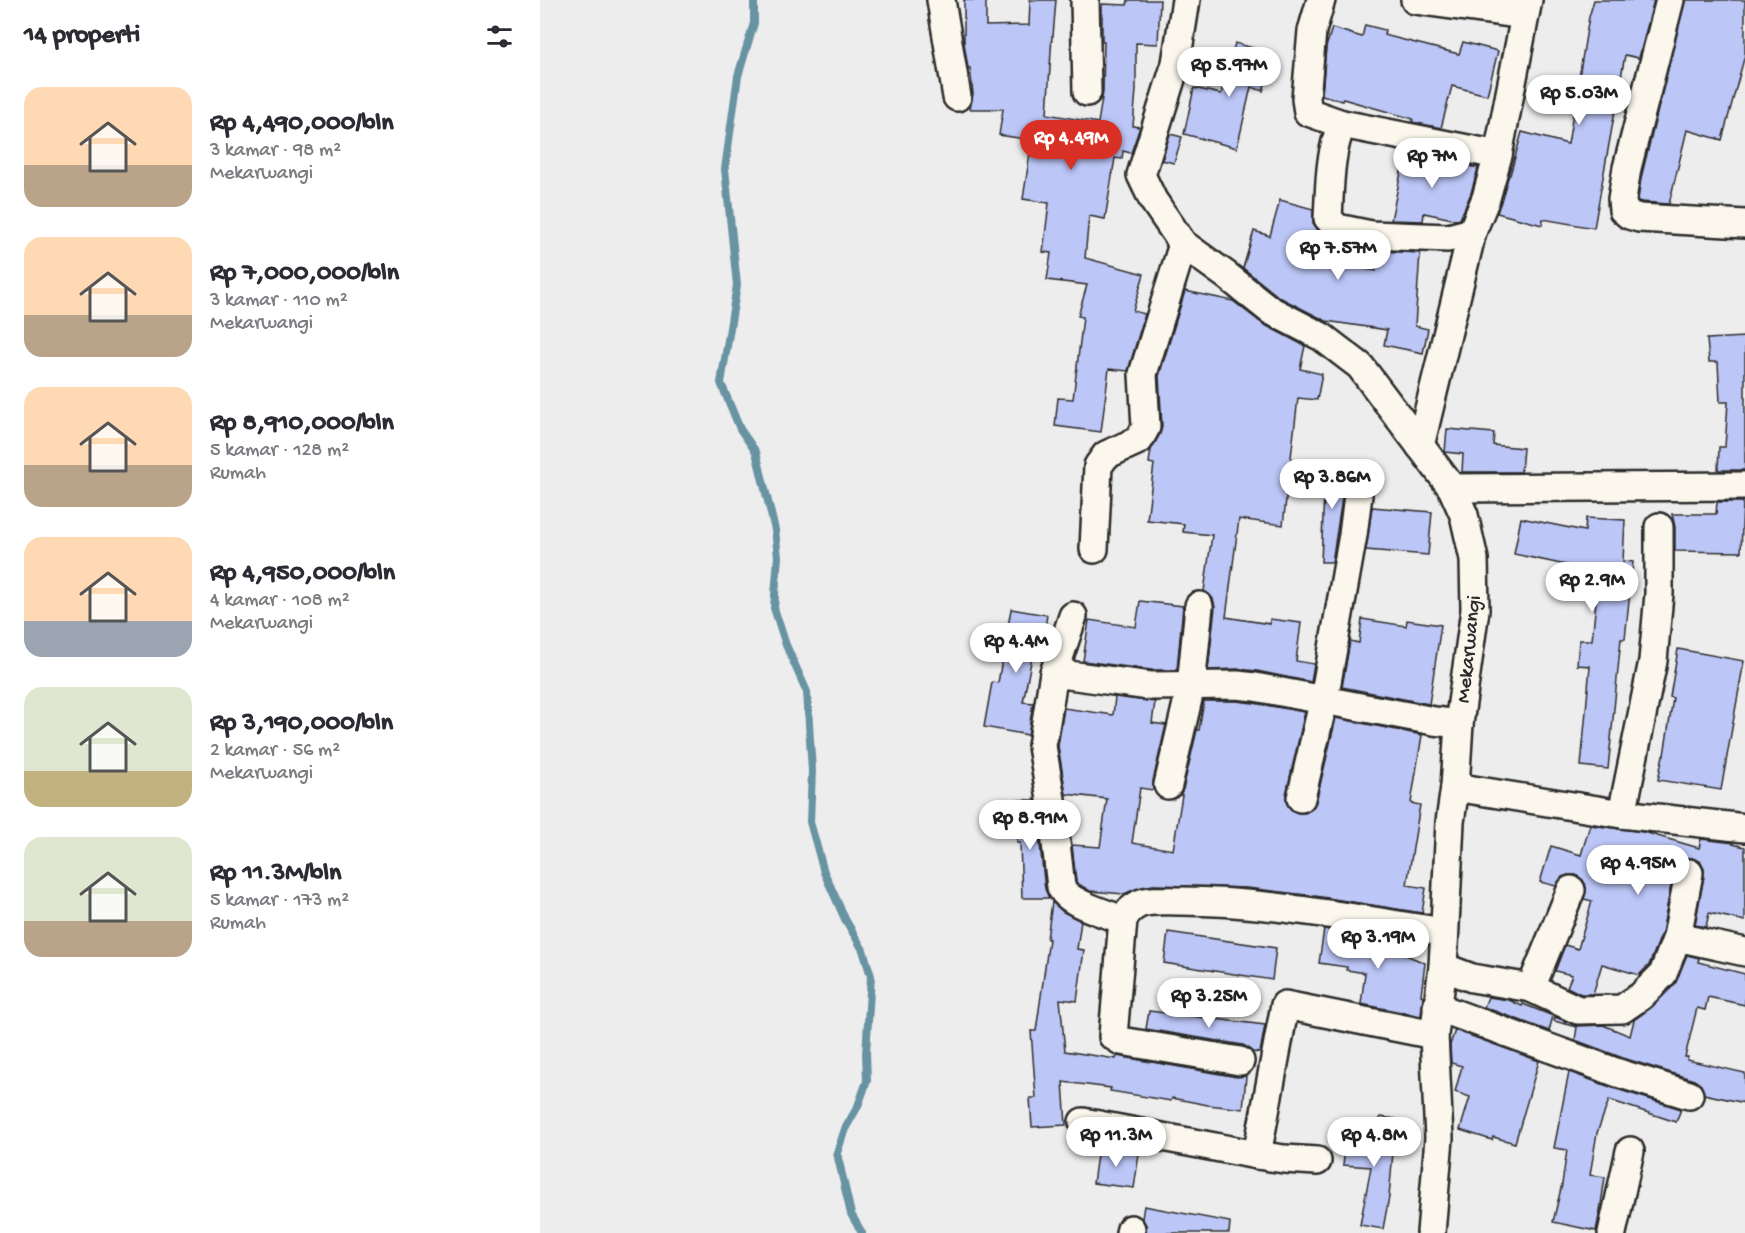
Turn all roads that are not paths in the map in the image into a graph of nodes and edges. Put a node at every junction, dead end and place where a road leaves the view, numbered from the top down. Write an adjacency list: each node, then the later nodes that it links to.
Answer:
1 (941, 0): 9 (street)
2 (1085, 0): 8 (street)
3 (1186, 0): 14 (street, Mekarwangi)
4 (1321, 0): 10 (street)
5 (1415, 0): 7 (street)
6 (1670, 0): 12 (street)
7 (1526, 8): 11 (street)
8 (1087, 92)
9 (957, 97)
10 (1342, 124): 11 (street); 13 (street)
11 (1498, 156): 13 (street)
12 (1745, 224)
13 (1472, 232): 15 (street)
14 (1183, 244): 15 (street, Mekarwangi); 20 (street)
15 (1420, 446): 17 (street, Mekarwangi)
16 (1745, 486): 17 (street)
17 (1452, 488): 26 (street, Mekarwangi)
18 (1358, 495): 25 (street)
19 (1659, 527): 30 (street)
20 (1094, 549)
21 (1199, 606): 24 (street)
22 (1072, 616): 23 (street)
23 (1054, 673): 24 (street); 34 (street)
24 (1191, 686): 25 (street); 27 (street)
25 (1324, 699): 26 (street); 29 (street)
26 (1459, 724): 28 (street, Mekarwangi)
27 (1168, 785)
28 (1455, 787): 30 (street); 35 (street, Mekarwangi)
29 (1300, 798)
30 (1622, 814): 31 (street)
31 (1744, 822)
32 (1689, 873): 36 (street)
33 (1571, 891): 39 (street)
34 (1123, 920): 35 (street); 42 (street)
35 (1444, 932): 38 (street, Mekarwangi)
36 (1677, 937): 37 (street); 39 (street)
37 (1745, 952)
38 (1443, 967): 39 (street); 40 (street, Mekarwangi)
39 (1531, 988)
40 (1437, 1007): 41 (street, Mekarwangi); 43 (street)
41 (1434, 1035): 46 (street); 48 (street, Mekarwangi)
42 (1240, 1061)
43 (1689, 1095)
44 (1083, 1122): 46 (street)
45 (1630, 1151): 49 (street)
46 (1257, 1155): 47 (street)
47 (1317, 1161)
48 (1431, 1233)
49 (1612, 1233)

